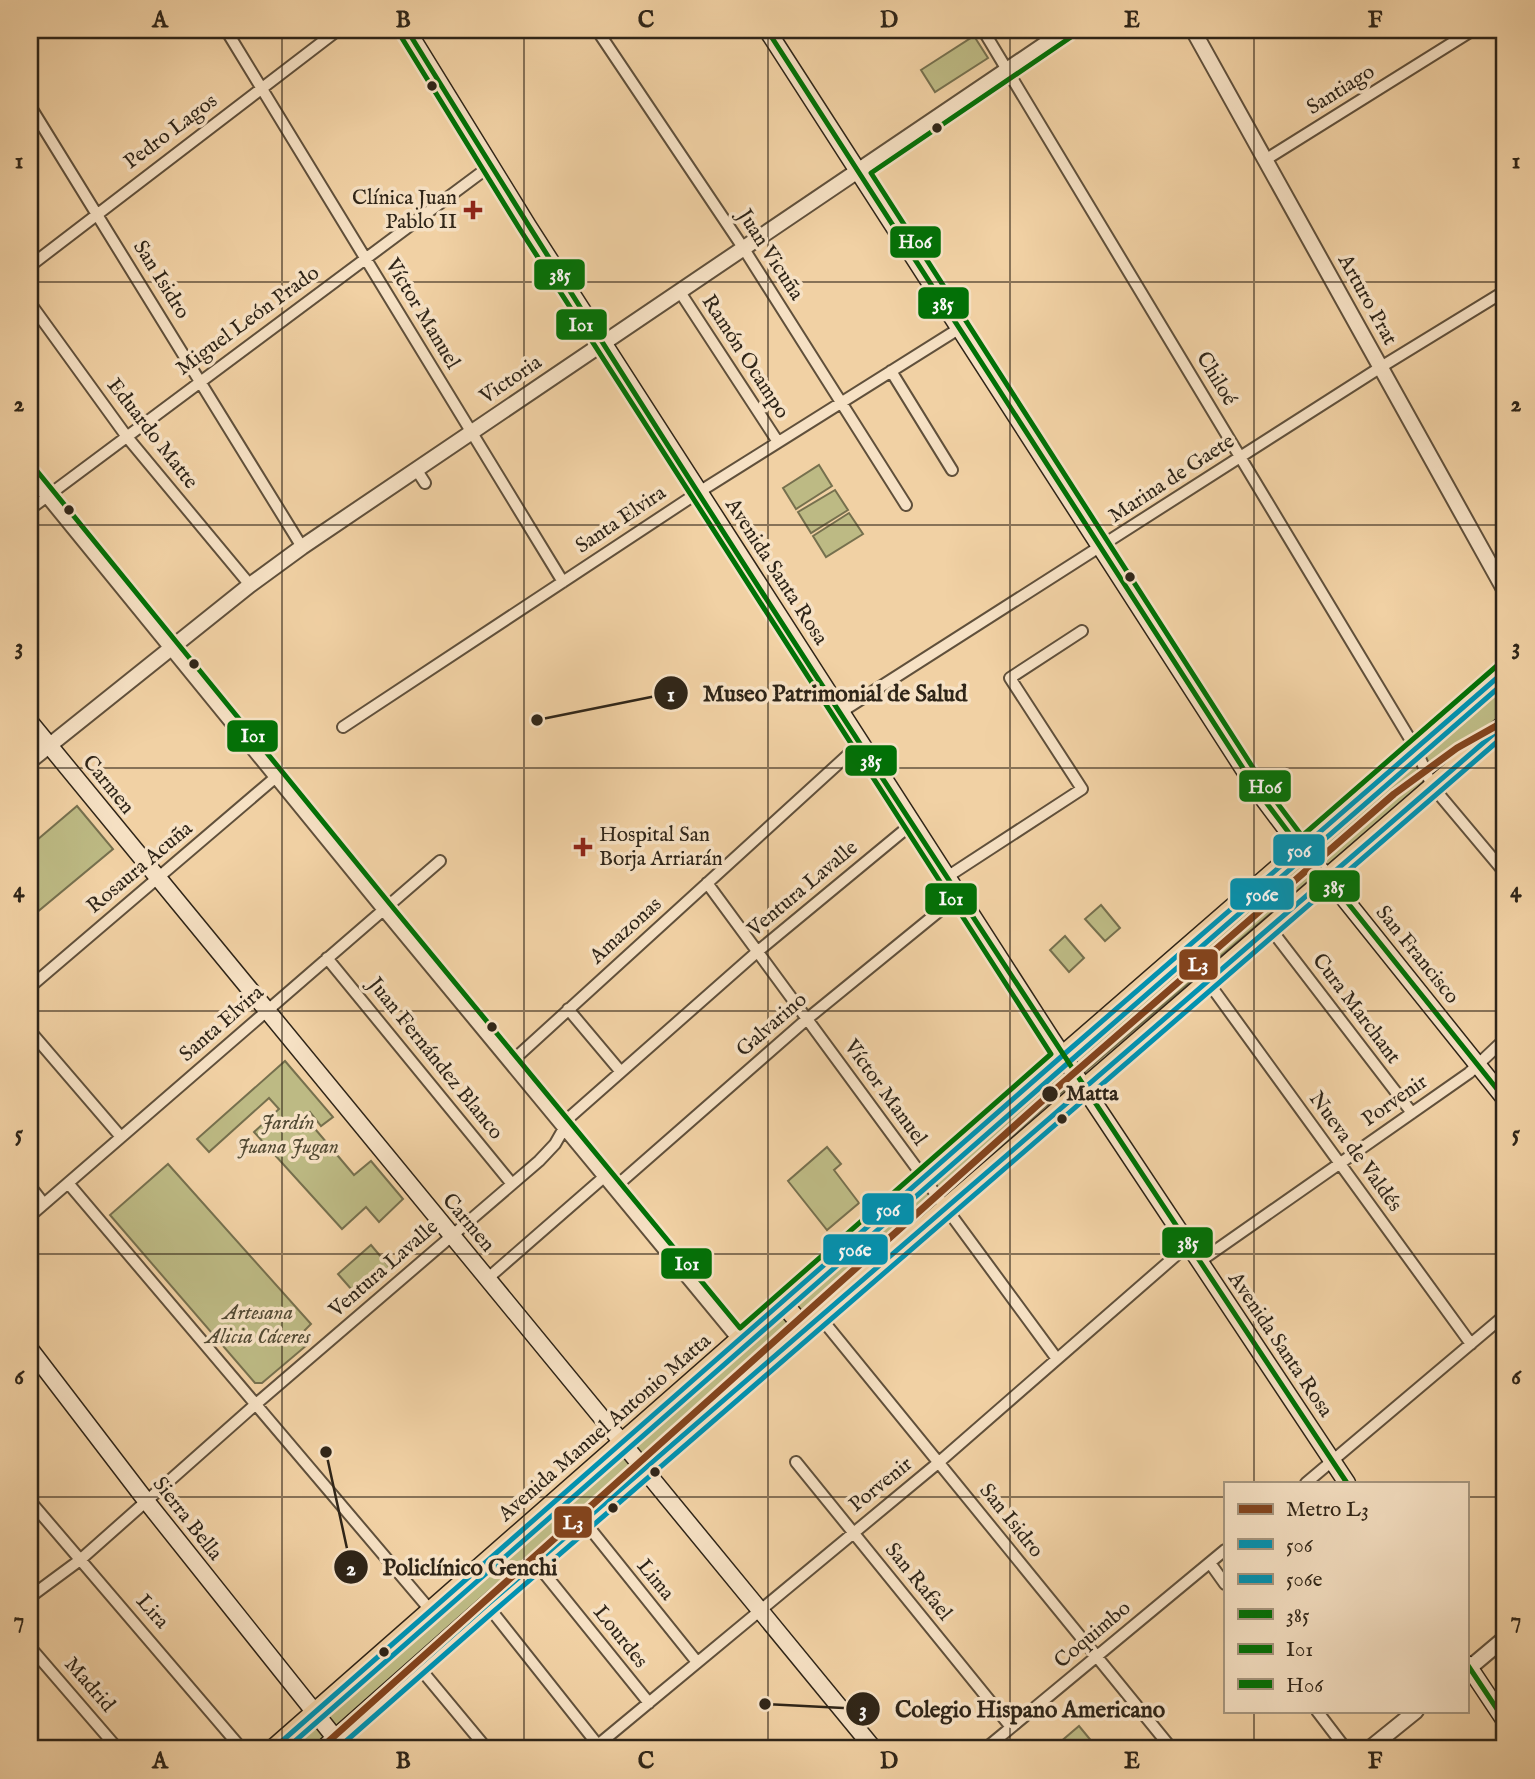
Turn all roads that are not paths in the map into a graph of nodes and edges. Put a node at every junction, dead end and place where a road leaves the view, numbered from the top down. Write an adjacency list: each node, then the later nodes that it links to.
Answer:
1 (226, 30): 11 (street, Víctor Manuel)
2 (338, 30): 11 (street, Pedro Lagos)
3 (407, 30): 14 (main road, Avenida Santa Rosa)
4 (597, 30): 17 (street, Juan Vicuña)
5 (767, 30): 15 (main road, San Francisco)
6 (983, 30): 10 (street, Chiloé)
7 (1066, 30): 10 (street, Victoria)
8 (1193, 30): 13 (street, Arturo Prat)
9 (1473, 30): 13 (street, Santiago)
10 (1007, 70): 15 (street, Victoria); 32 (street, Chiloé)
11 (261, 88): 16 (street, Pedro Lagos); 18 (street, Víctor Manuel)
12 (30, 106): 16 (street, San Isidro)
13 (1265, 160): 25 (street, Arturo Prat)
14 (490, 166): 18 (street, Miguel León Prado); 24 (main road, Avenida Santa Rosa)
15 (859, 171): 17 (street, Victoria); 23 (main road, San Francisco)
16 (97, 213): 19 (street, Pedro Lagos); 27 (street, San Isidro)
17 (744, 249): 21 (street, Victoria); 28 (street, Juan Vicuña)
18 (365, 258): 27 (street, Miguel León Prado); 29 (street, Víctor Manuel)
19 (30, 266)
20 (1505, 291): 25 (street, Marina de Gaete)
21 (680, 292): 24 (street, Victoria); 31 (street, Ramón Ocampo)
22 (30, 303): 30 (street, Eduardo Matte)
23 (960, 328): 26 (street, Santa Elvira); 42 (main road, San Francisco)
24 (604, 343): 29 (street, Victoria); 37 (main road, Avenida Santa Rosa)
25 (1381, 367): 32 (street, Marina de Gaete); 45 (street, Arturo Prat)
26 (891, 371): 28 (street, Santa Elvira); 34 (street)
27 (200, 380): 30 (street, Miguel León Prado); 41 (street, San Isidro)
28 (842, 402): 31 (street, Santa Elvira); 39 (street, Juan Vicuña)
29 (471, 432): 33 (street, Victoria); 43 (street, Víctor Manuel)
30 (127, 437): 38 (street, Miguel León Prado); 44 (street, Eduardo Matte)
31 (778, 443): 37 (street, Santa Elvira)
32 (1241, 457): 42 (street, Marina de Gaete); 55 (street, Chiloé)
33 (416, 469): 36 (street); 41 (street, Victoria)
34 (952, 470)
35 (30, 477): 38 (street)
36 (425, 483)
37 (699, 492): 43 (street, Santa Elvira); 49 (main road, Avenida Santa Rosa)
38 (46, 497): 40 (street, Miguel León Prado); 47 (street)
39 (906, 505)
40 (30, 509)
41 (303, 547): 44 (street, Victoria)
42 (1101, 547): 49 (street, Marina de Gaete); 60 (main road, San Francisco)
43 (563, 582): 52 (street, Santa Elvira)
44 (250, 585): 47 (street, Victoria)
45 (1505, 591)
46 (1082, 631): 63 (street)
47 (170, 648): 54 (street, Victoria); 57 (street)
48 (1505, 671): 55 (main road, Avenida Manuel Antonio Matta)
49 (841, 712): 53 (main road, Avenida Santa Rosa)
50 (30, 722): 54 (main road, Carmen)
51 (1505, 723): 58 (main road)
52 (343, 727)
53 (861, 743): 59 (main road, Avenida Santa Rosa); 66 (street, Amazonas)
54 (49, 746): 56 (street, Victoria); 65 (main road, Carmen)
55 (1416, 749): 58 (street, Chiloé); 60 (main road, Avenida Manuel Antonio Matta)
56 (30, 761)
57 (276, 777): 65 (street, Rosaura Acuña); 68 (street)
58 (1432, 786): 62 (street, Chiloé); 64 (main road)
59 (913, 823): 63 (main road, Avenida Santa Rosa); 70 (street, Ventura Lavalle)
60 (1301, 849): 64 (main road, San Francisco); 79 (main road, Avenida Manuel Antonio Matta)
61 (440, 861): 68 (street, Santa Elvira)
62 (1505, 873)
63 (947, 877): 67 (main road, Avenida Santa Rosa)
64 (1327, 877): 69 (main road); 81 (main road, San Francisco)
65 (158, 878): 73 (street, Rosaura Acuña); 75 (main road, Carmen)
66 (707, 883): 70 (street, Víctor Manuel); 74 (street, Amazonas)
67 (959, 895): 76 (street, Galvarino); 79 (main road, Avenida Santa Rosa)
68 (383, 910): 71 (street, Santa Elvira); 80 (street)
69 (1270, 928): 72 (main road); 85 (street, Cura Marchant)
70 (757, 952): 76 (street, Víctor Manuel); 82 (street, Ventura Lavalle)
71 (327, 958): 75 (street, Santa Elvira); 92 (street, Juan Fernández Blanco)
72 (1208, 982): 83 (main road); 88 (street, Nueva de Valdés)
73 (30, 987)
74 (568, 1009): 80 (street, Amazonas); 82 (street)
75 (266, 1011): 87 (street, Santa Elvira); 98 (main road, Carmen)
76 (807, 1019): 90 (street, Víctor Manuel); 94 (street, Galvarino)
77 (30, 1031): 87 (street)
78 (1505, 1039): 81 (street, Porvenir)
79 (1062, 1056): 83 (main road, Avenida Santa Rosa); 90 (main road, Avenida Manuel Antonio Matta)
80 (510, 1063): 86 (street)
81 (1479, 1065): 84 (main road, San Francisco); 85 (street, Porvenir)
82 (621, 1072): 86 (street, Ventura Lavalle)
83 (1083, 1088): 96 (main road); 99 (main road, Avenida Santa Rosa)
84 (1505, 1098)
85 (1412, 1113): 88 (street, Porvenir)
86 (565, 1128): 89 (street); 92 (street, Ventura Lavalle)
87 (121, 1137): 91 (street, Santa Elvira)
88 (1340, 1163): 100 (street, Porvenir); 107 (street, Nueva de Valdés)
89 (604, 1177): 94 (street); 101 (street)
90 (924, 1179): 96 (street, Víctor Manuel); 102 (main road, Avenida Manuel Antonio Matta)
91 (68, 1183): 95 (street, Santa Elvira); 110 (street)
92 (512, 1184): 98 (street, Ventura Lavalle)
93 (30, 1186): 95 (street)
94 (614, 1188): 106 (street)
95 (44, 1203): 97 (street, Santa Elvira)
96 (945, 1208): 104 (main road); 109 (street, Víctor Manuel)
97 (30, 1216)
98 (452, 1236): 101 (main road, Carmen); 110 (street, Ventura Lavalle)
99 (1188, 1245): 100 (main road, Avenida Santa Rosa); 109 (street, Porvenir)
100 (1199, 1262): 112 (main road, Avenida Santa Rosa)
101 (487, 1279): 111 (main road, Carmen)
102 (782, 1303): 105 (main road); 106 (main road, Avenida Manuel Antonio Matta)
103 (1505, 1315): 107 (street)
104 (820, 1317): 105 (main road); 114 (street, San Isidro)
105 (805, 1329): 115 (main road)
106 (739, 1341): 111 (main road, Avenida Manuel Antonio Matta)
107 (1471, 1344): 112 (street)
108 (30, 1349): 119 (main road, Sierra Bella)
109 (1057, 1359): 114 (street, Porvenir)
110 (256, 1404): 119 (street, Ventura Lavalle); 130 (street)
111 (622, 1443): 115 (main road, Carmen); 130 (main road, Avenida Manuel Antonio Matta)
112 (1332, 1461): 116 (street); 117 (main road, Avenida Santa Rosa)
113 (796, 1462): 121 (street, San Rafael)
114 (938, 1462): 121 (street, Porvenir); 133 (street, San Isidro)
115 (643, 1469): 120 (main road); 129 (main road, Carmen)
116 (1307, 1482)
117 (1346, 1482)
118 (30, 1501): 123 (street, Lira)
119 (147, 1502): 123 (street, Ventura Lavalle); 140 (main road, Sierra Bella)
120 (584, 1521): 124 (main road); 134 (street, Lima)
121 (853, 1533): 129 (street, Porvenir); 142 (street, San Rafael)
122 (1224, 1551): 125 (street, Coquimbo)
123 (80, 1560): 127 (street, Ventura Lavalle); 146 (street, Lira)
124 (536, 1563): 128 (main road); 137 (street, Lourdes)
125 (1210, 1563): 126 (street); 133 (street, Coquimbo)
126 (1224, 1583)
127 (30, 1597)
128 (487, 1605): 135 (main road); 144 (street)
129 (759, 1610): 134 (street, Porvenir); 149 (main road, Carmen)
130 (431, 1611): 140 (main road, Avenida Manuel Antonio Matta)
131 (1505, 1639): 136 (street)
132 (30, 1647): 145 (street, Madrid)
133 (1096, 1656): 142 (street, Coquimbo); 151 (street, San Isidro)
134 (697, 1662): 137 (street, Porvenir)
135 (418, 1666): 143 (main road); 148 (street)
136 (1468, 1667): 141 (main road)
137 (649, 1703): 144 (street, Porvenir)
138 (1319, 1712): 152 (street)
139 (1415, 1712): 153 (street)
140 (314, 1713): 143 (main road); 147 (main road, Avenida Manuel Antonio Matta)
141 (1505, 1721)
142 (1012, 1727): 150 (street, Coquimbo)
143 (335, 1746)
144 (596, 1747)
145 (118, 1749)
146 (243, 1749)
147 (273, 1749)
148 (487, 1749)
149 (874, 1749)
150 (985, 1749)
151 (1172, 1749)
152 (1346, 1749)
153 (1369, 1749)

